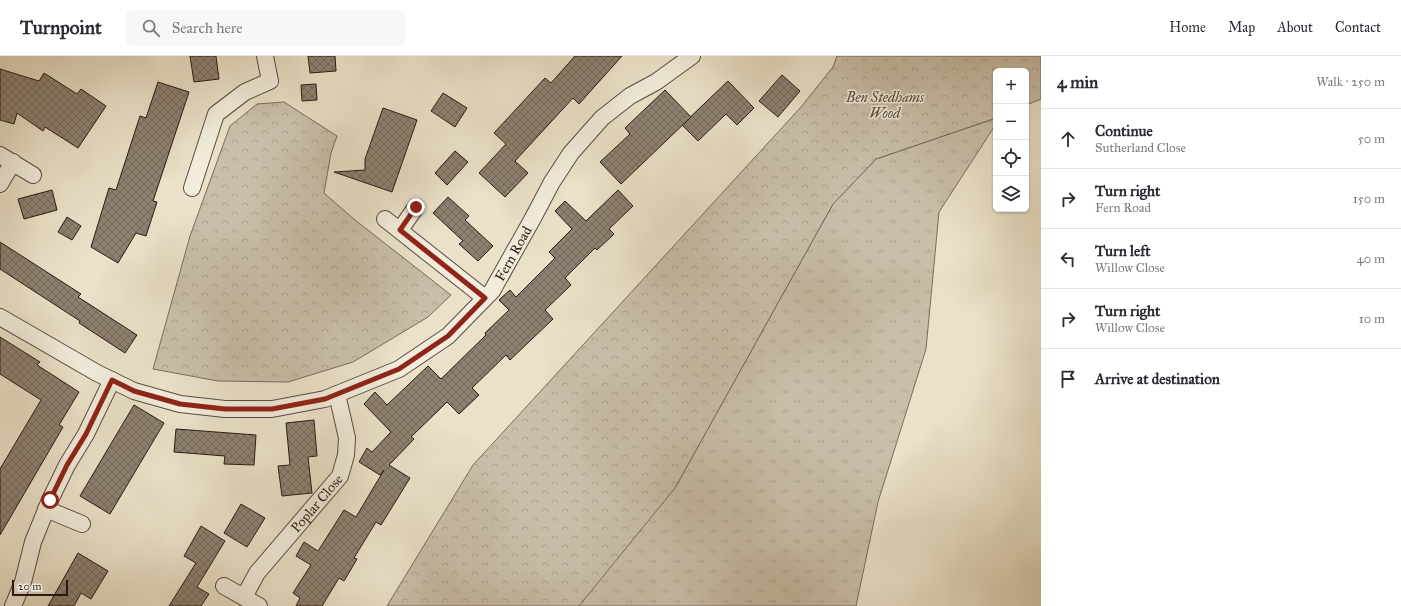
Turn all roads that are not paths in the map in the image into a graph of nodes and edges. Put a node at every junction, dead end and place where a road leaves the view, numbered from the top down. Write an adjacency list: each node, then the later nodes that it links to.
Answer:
1 (264, 56): 6 (street)
2 (692, 56): 10 (street, Fern Road)
3 (6, 158): 4 (street); 5 (street)
4 (33, 175)
5 (0, 184)
6 (192, 188)
7 (416, 207): 9 (street)
8 (385, 219): 9 (street)
9 (400, 230): 10 (street)
10 (485, 298): 13 (street, Fern Road)
11 (0, 317): 12 (street, Fern Road)
12 (112, 380): 13 (street, Fern Road); 14 (street)
13 (337, 394): 17 (street, Poplar Close)
14 (46, 509): 15 (street); 18 (street)
15 (82, 524)
16 (224, 586): 17 (street)
17 (244, 598): 19 (street)
18 (13, 606)
19 (259, 606)

